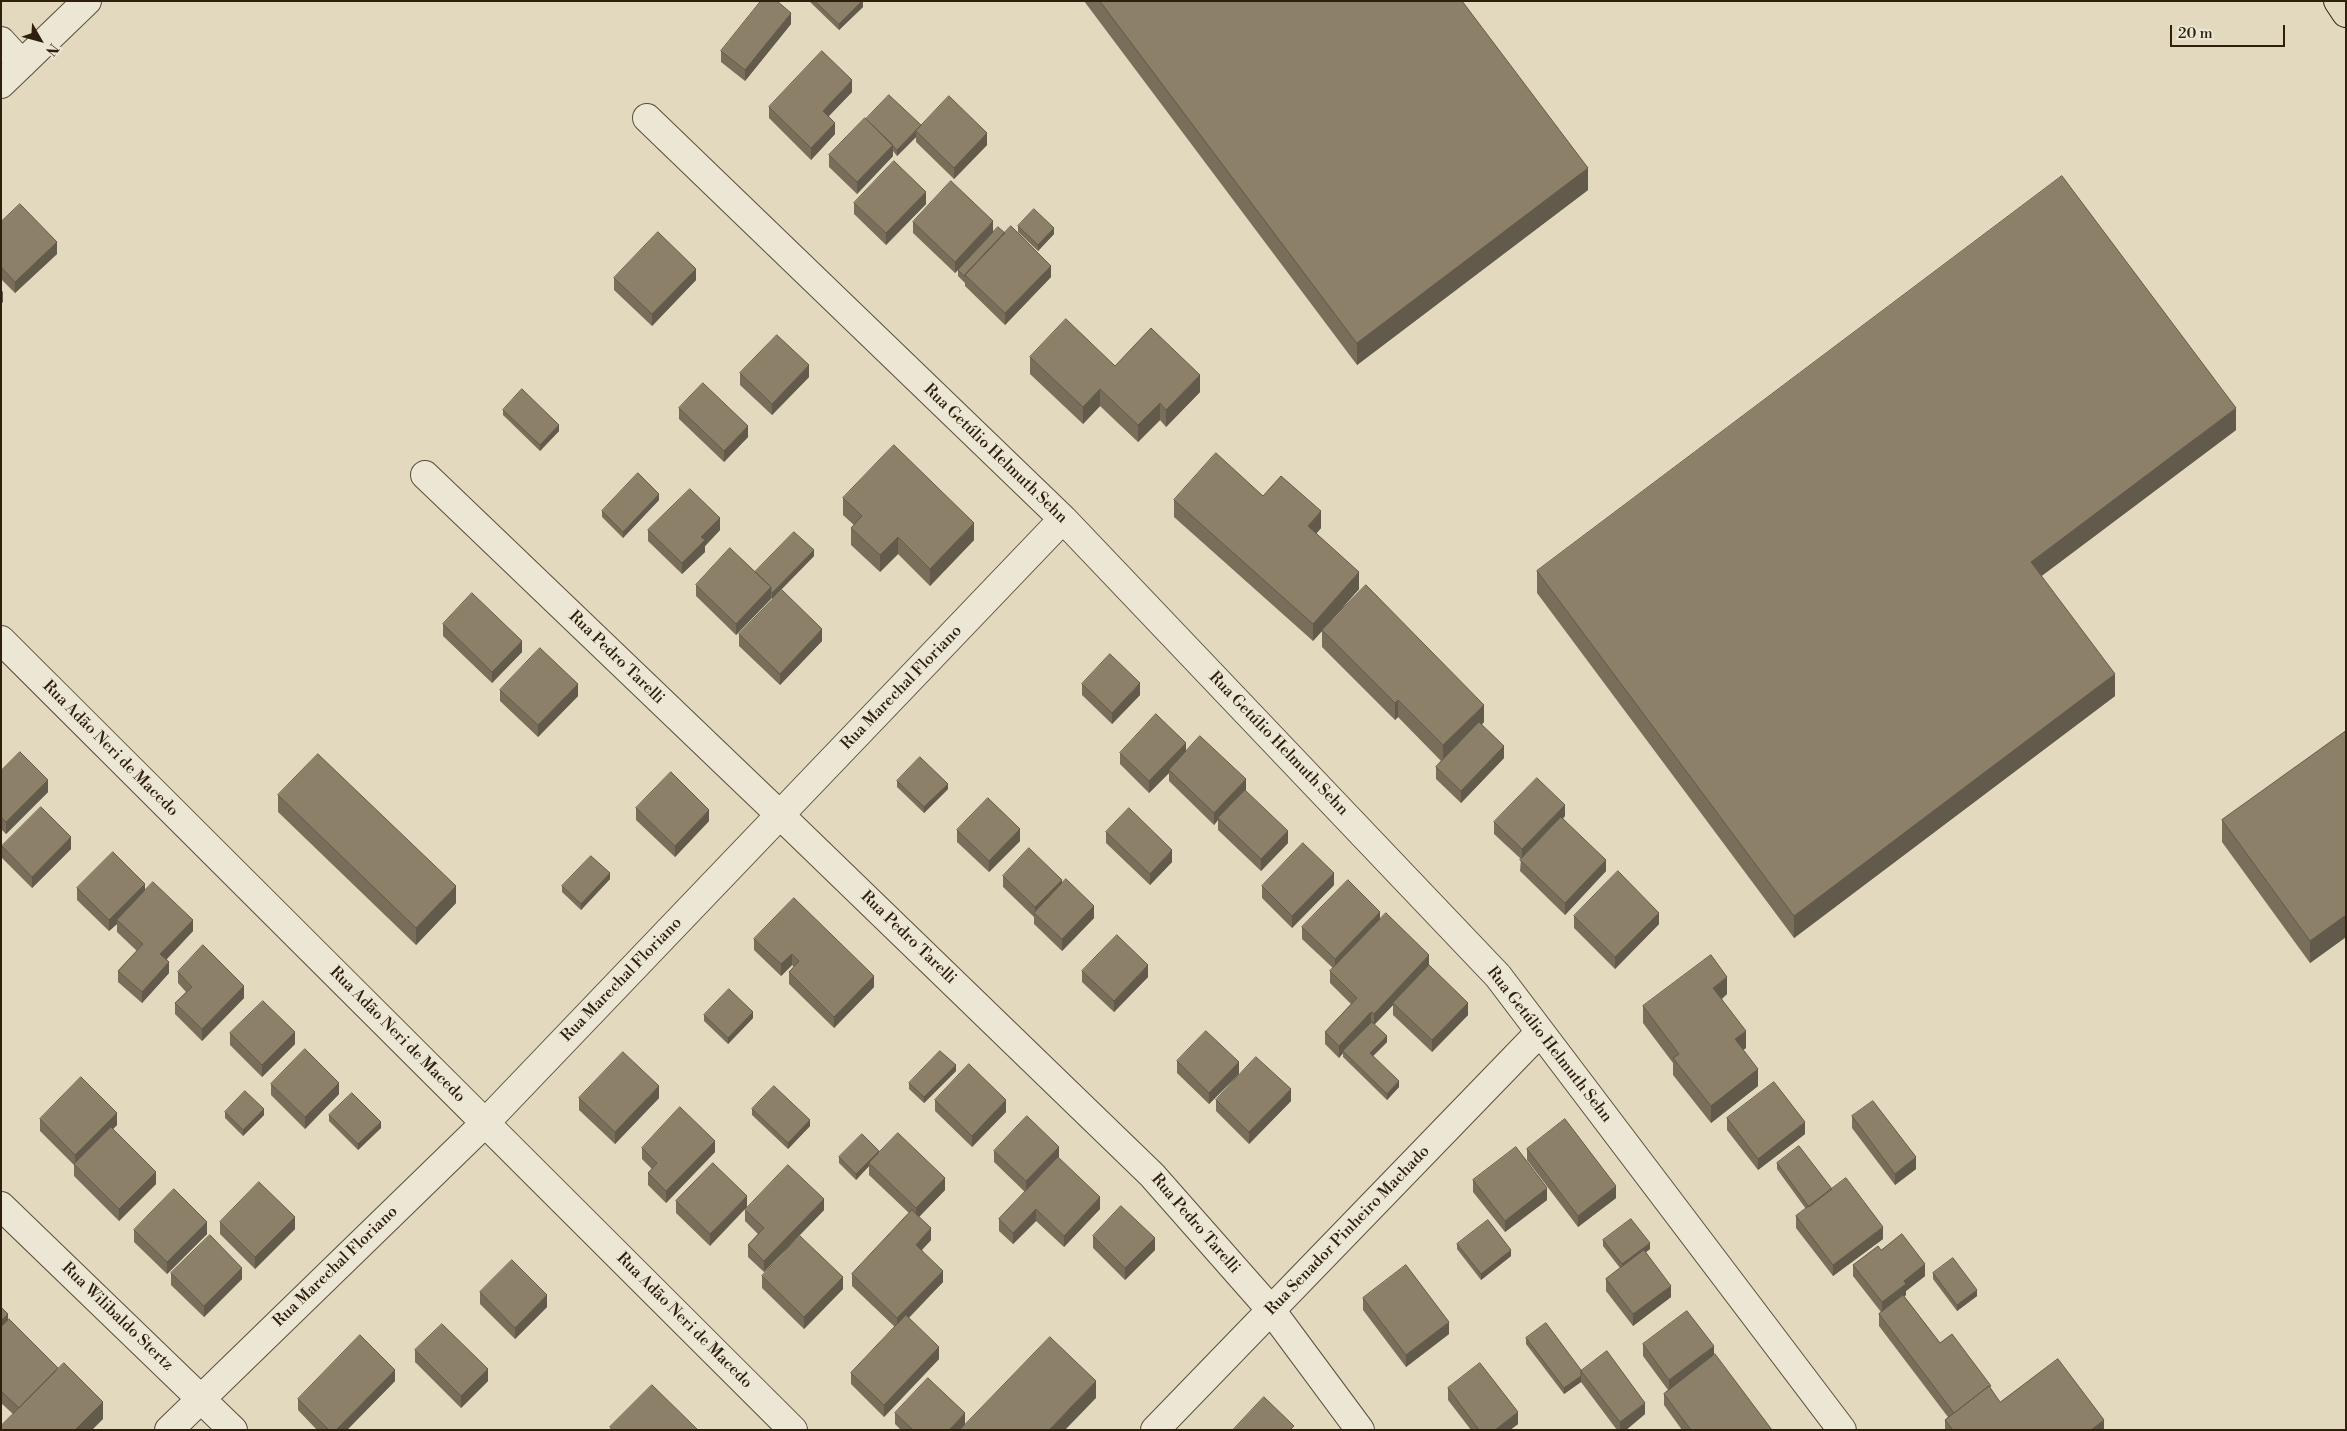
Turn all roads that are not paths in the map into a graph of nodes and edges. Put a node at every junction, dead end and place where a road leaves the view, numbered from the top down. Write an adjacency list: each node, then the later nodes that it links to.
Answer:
1 (87, 1): 5 (street)
2 (2338, 1): 3 (highway)
3 (2346, 13)
4 (1, 41): 5 (street)
5 (22, 64): 6 (street)
6 (1, 84)
7 (647, 118): 9 (street, Rua Getúlio Helmuth Sehn)
8 (425, 476): 11 (street, Rua Pedro Tarelli)
9 (1063, 519): 11 (street, Rua Marechal Floriano); 12 (street, Rua Getúlio Helmuth Sehn)
10 (1, 640): 13 (street, Rua Adão Neri de Macedo)
11 (780, 815): 13 (street, Rua Marechal Floriano); 15 (street, Rua Pedro Tarelli)
12 (1540, 1032): 15 (street, Rua Senador Pinheiro Machado); 22 (street, Rua Getúlio Helmuth Sehn)
13 (485, 1123): 16 (street, Rua Marechal Floriano); 19 (street, Rua Adão Neri de Macedo)
14 (1, 1206): 16 (street, Rua Wilibaldo Stertz)
15 (1271, 1310): 20 (street, Rua Senador Pinheiro Machado); 21 (street, Rua Pedro Tarelli)
16 (201, 1398): 17 (street, Rua Marechal Floriano); 18 (street, Rua Wilibaldo Stertz)
17 (169, 1430)
18 (233, 1430)
19 (793, 1430)
20 (1155, 1430)
21 (1360, 1430)
22 (1842, 1430)

